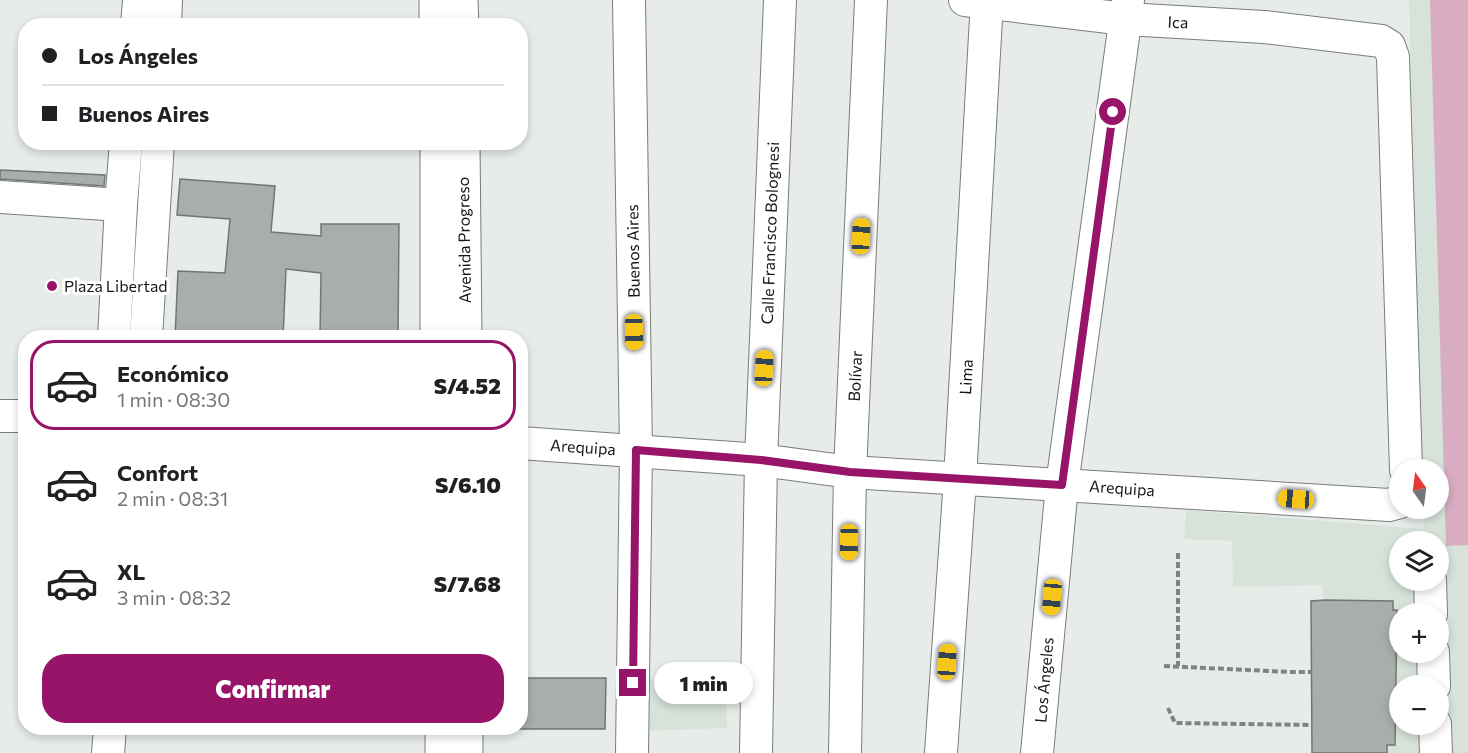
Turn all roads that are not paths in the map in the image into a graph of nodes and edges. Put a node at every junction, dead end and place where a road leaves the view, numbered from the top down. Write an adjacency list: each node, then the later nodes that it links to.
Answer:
1 (139, 0): 11 (street)
2 (166, 0): 12 (street)
3 (436, 0): 13 (main road)
4 (461, 0): 14 (main road)
5 (629, 0): 28 (street, Buenos Aires)
6 (780, 0): 30 (street, Calle Francisco Bolognesi)
7 (871, 0): 31 (street, Bolívar)
8 (980, 1): 9 (street, Ica); 32 (street, Lima)
9 (1127, 10): 10 (street, Ica); 33 (street, Los Ángeles)
10 (1265, 13): 29 (street, Ica)
11 (138, 18)
12 (165, 18)
13 (436, 18)
14 (462, 18)
15 (125, 150): 20 (street)
16 (158, 150): 22 (street)
17 (436, 150): 23 (main road, Avenida Progreso)
18 (463, 150): 24 (main road, Avenida Progreso)
19 (0, 197): 20 (street)
20 (121, 205): 21 (street)
21 (114, 330)
22 (146, 330)
23 (437, 330)
24 (465, 330)
25 (0, 416): 26 (street)
26 (18, 416)
27 (528, 443): 28 (street, Arequipa)
28 (636, 450): 30 (street, Arequipa); 44 (street, Buenos Aires)
29 (1406, 459)
30 (761, 460): 31 (street, Arequipa); 45 (street, Calle Francisco Bolognesi)
31 (850, 472): 32 (street, Arequipa); 46 (street, Bolívar)
32 (960, 479): 33 (street, Arequipa); 47 (street, Lima)
33 (1062, 485): 34 (street, Arequipa); 48 (street, Los Ángeles)
34 (1389, 505)
35 (88, 735): 40 (street)
36 (109, 735): 41 (street)
37 (442, 735): 42 (main road)
38 (466, 735): 43 (main road)
39 (1435, 735): 49 (street)
40 (87, 753)
41 (108, 753)
42 (442, 753)
43 (466, 753)
44 (632, 753)
45 (756, 753)
46 (845, 753)
47 (941, 753)
48 (1037, 753)
49 (1436, 753)

